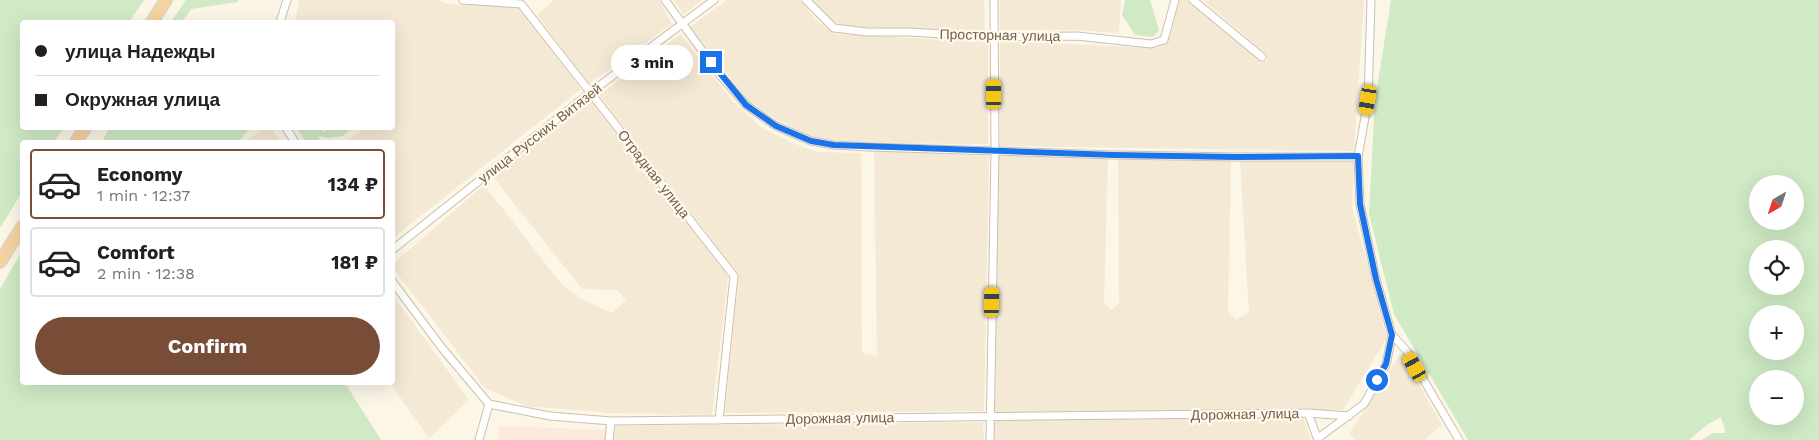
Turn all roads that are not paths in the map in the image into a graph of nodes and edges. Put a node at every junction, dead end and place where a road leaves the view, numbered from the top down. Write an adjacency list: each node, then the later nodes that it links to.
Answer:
1 (166, 0): 11 (highway)
2 (287, 0): 12 (street)
3 (463, 0): 16 (street, Отрадная улица)
4 (665, 0): 13 (street)
5 (714, 0): 13 (street, улица Русских Витязей)
6 (806, 0): 14 (street, Просторная улица)
7 (994, 0): 14 (street)
8 (1175, 0): 14 (street, Просторная улица)
9 (1193, 0): 15 (street)
10 (1371, 0): 18 (street)
11 (153, 20)
12 (281, 20)
13 (682, 25): 16 (street, улица Русских Витязей); 17 (street)
14 (994, 37): 17 (street)
15 (1262, 57)
16 (591, 92): 20 (street, улица Русских Витязей); 28 (street, Отрадная улица)
17 (995, 150): 18 (street); 27 (street)
18 (1358, 156): 23 (street)
19 (20, 230): 21 (highway)
20 (395, 248)
21 (0, 262)
22 (395, 284): 24 (street)
23 (1392, 335): 26 (street); 34 (street)
24 (489, 404): 29 (street, Дорожная улица); 31 (street)
25 (1308, 413): 26 (street, Дорожная улица); 27 (street, Дорожная улица); 30 (street)
26 (1349, 416): 30 (street)
27 (991, 417): 28 (street, Дорожная улица); 33 (street)
28 (719, 420): 29 (street, Дорожная улица)
29 (611, 421): 32 (street)
30 (1318, 439)
31 (479, 440)
32 (609, 440)
33 (990, 440)
34 (1459, 440)

